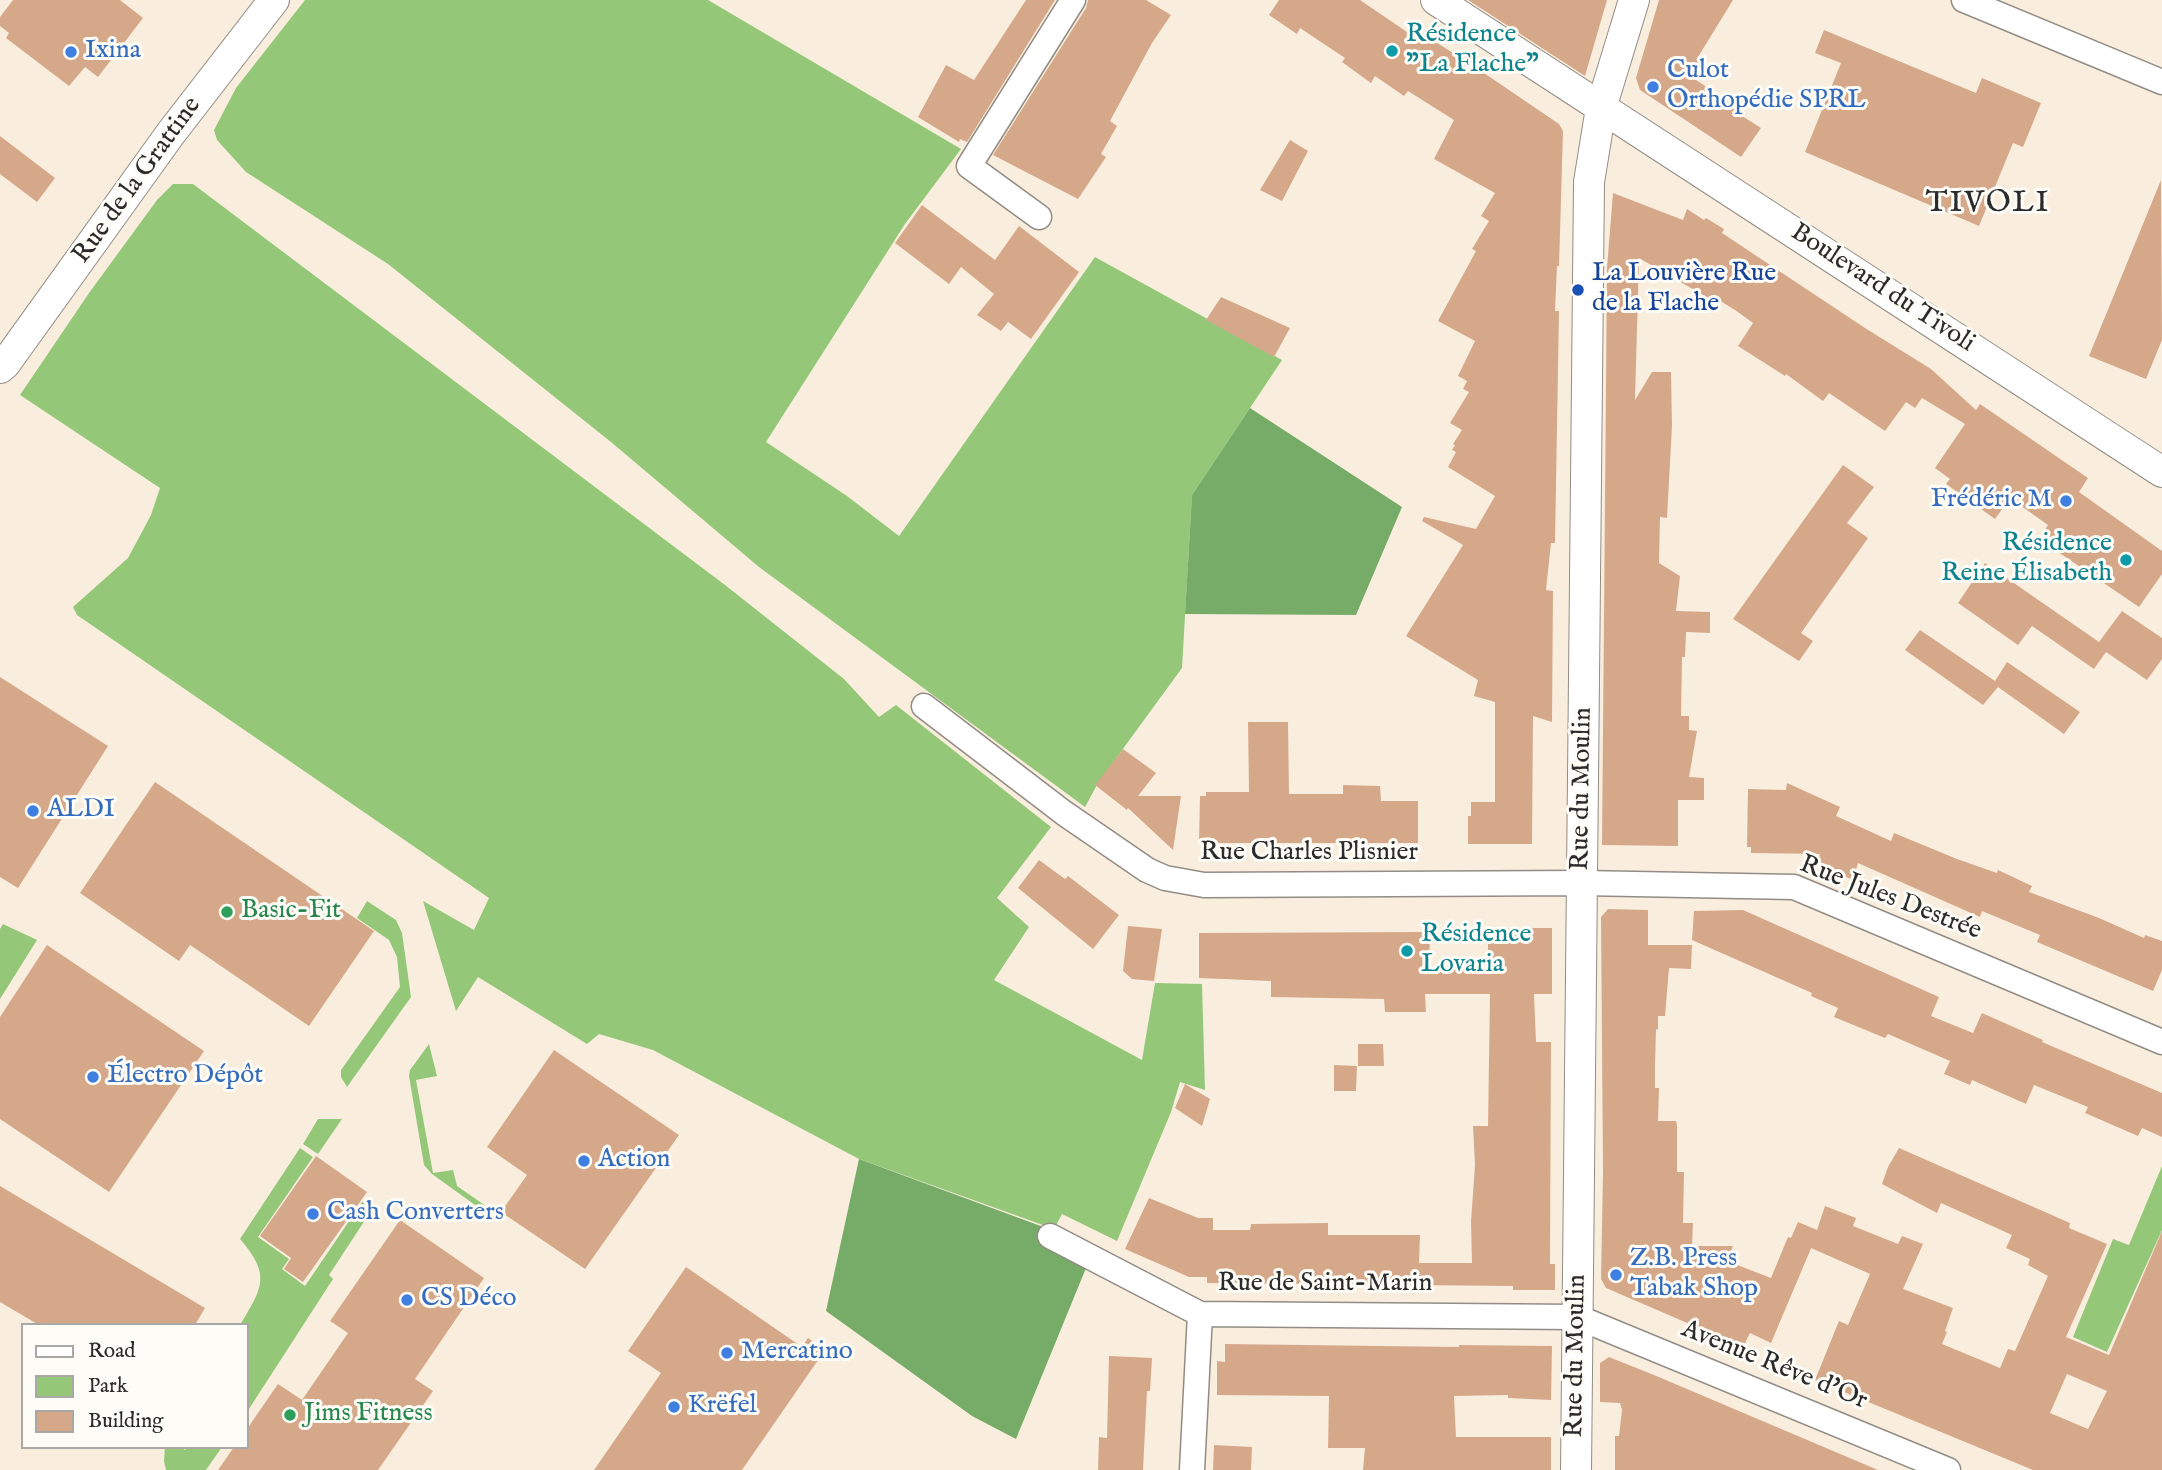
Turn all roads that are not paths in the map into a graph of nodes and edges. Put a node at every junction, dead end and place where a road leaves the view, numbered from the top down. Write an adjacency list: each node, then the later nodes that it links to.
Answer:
1 (274, 0): 9 (street, Rue de la Grattine)
2 (1073, 0): 8 (street)
3 (1437, 0): 7 (street, Boulevard du Tivoli)
4 (1634, 0): 7 (street, Rue du Moulin)
5 (1964, 0): 6 (street)
6 (2162, 82)
7 (1601, 108): 10 (street, Boulevard du Tivoli); 12 (street, Rue du Moulin)
8 (1039, 217)
9 (2, 374)
10 (2162, 472)
11 (924, 706): 12 (street, Rue Charles Plisnier)
12 (1582, 883): 13 (street, Rue Jules Destrée); 16 (street, Rue du Moulin)
13 (2162, 1042)
14 (1050, 1236): 15 (street, Rue de Saint-Marin)
15 (1200, 1314): 16 (street, Rue de Saint-Marin); 17 (street)
16 (1577, 1317): 18 (street, Rue du Moulin); 19 (street, Avenue Rêve d'Or)
17 (1192, 1470)
18 (1576, 1470)
19 (1948, 1470)

